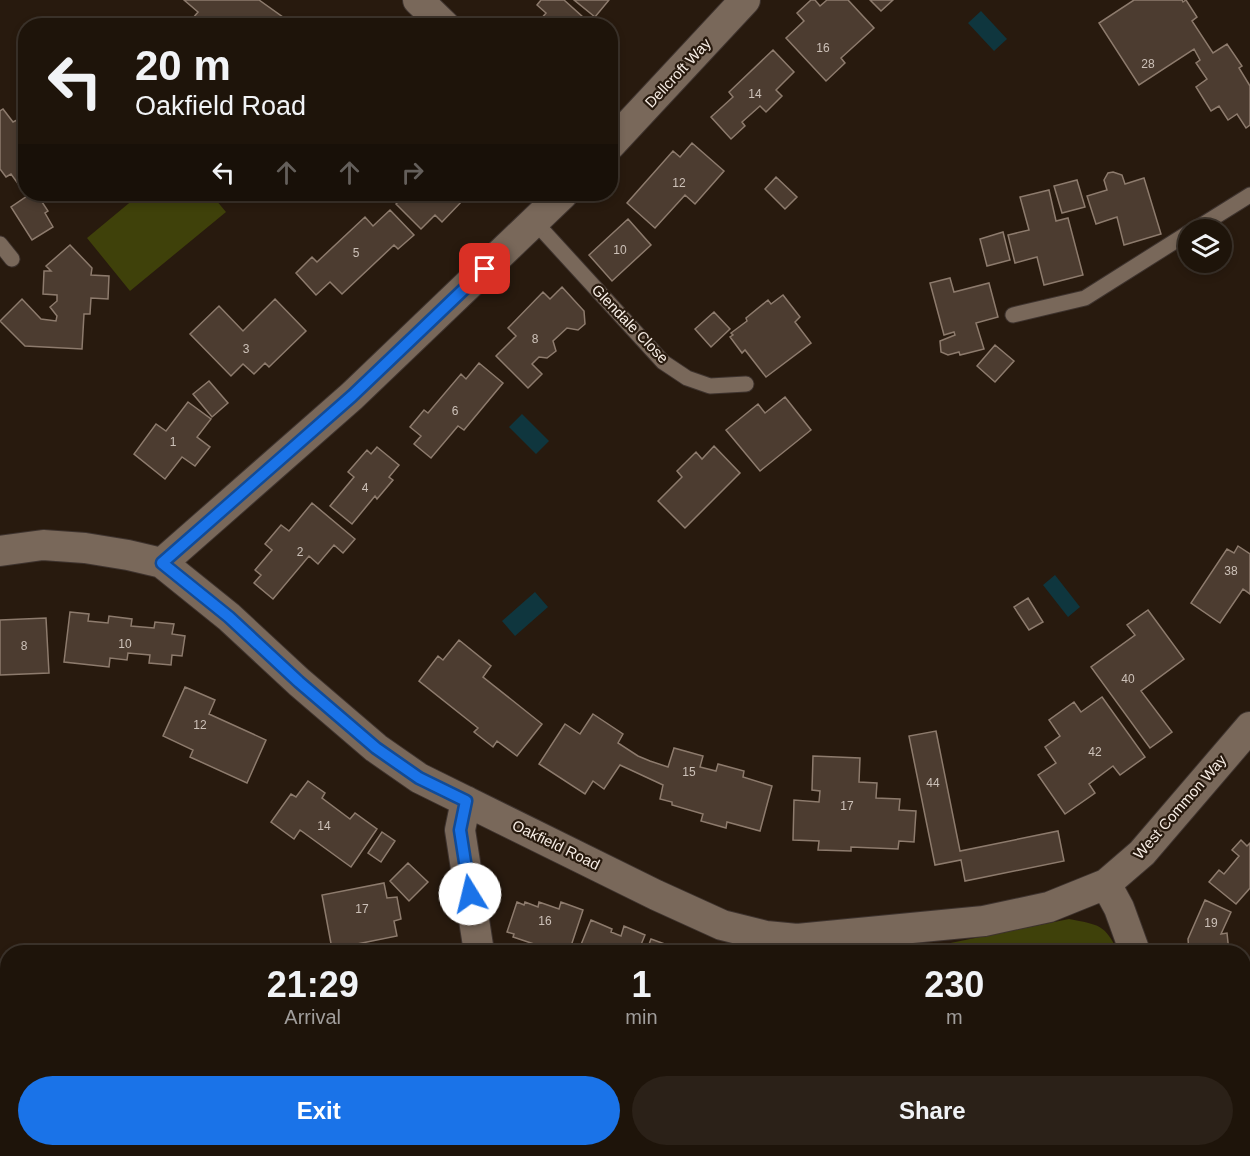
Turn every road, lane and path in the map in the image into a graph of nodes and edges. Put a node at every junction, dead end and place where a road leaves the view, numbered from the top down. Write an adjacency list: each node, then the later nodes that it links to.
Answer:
1 (418, 0): 3 (street)
2 (745, 0): 4 (street, Dellcroft Way)
3 (437, 18)
4 (618, 136)
5 (1250, 195): 7 (lane)
6 (556, 201): 8 (street)
7 (1212, 219)
8 (535, 222): 13 (lane, Glendale Close); 15 (street)
9 (1178, 239): 12 (lane)
10 (0, 244): 11 (lane)
11 (12, 259)
12 (1013, 315)
13 (746, 384)
14 (0, 550): 15 (street, Oakfield Road)
15 (162, 563): 17 (street, Oakfield Road)
16 (1250, 727): 18 (street, West Common Way)
17 (466, 801): 19 (street, Oakfield Road); 20 (street)
18 (1106, 884): 19 (street, Oakfield Road); 21 (street)
19 (896, 942)
20 (478, 945)
21 (1132, 945)

